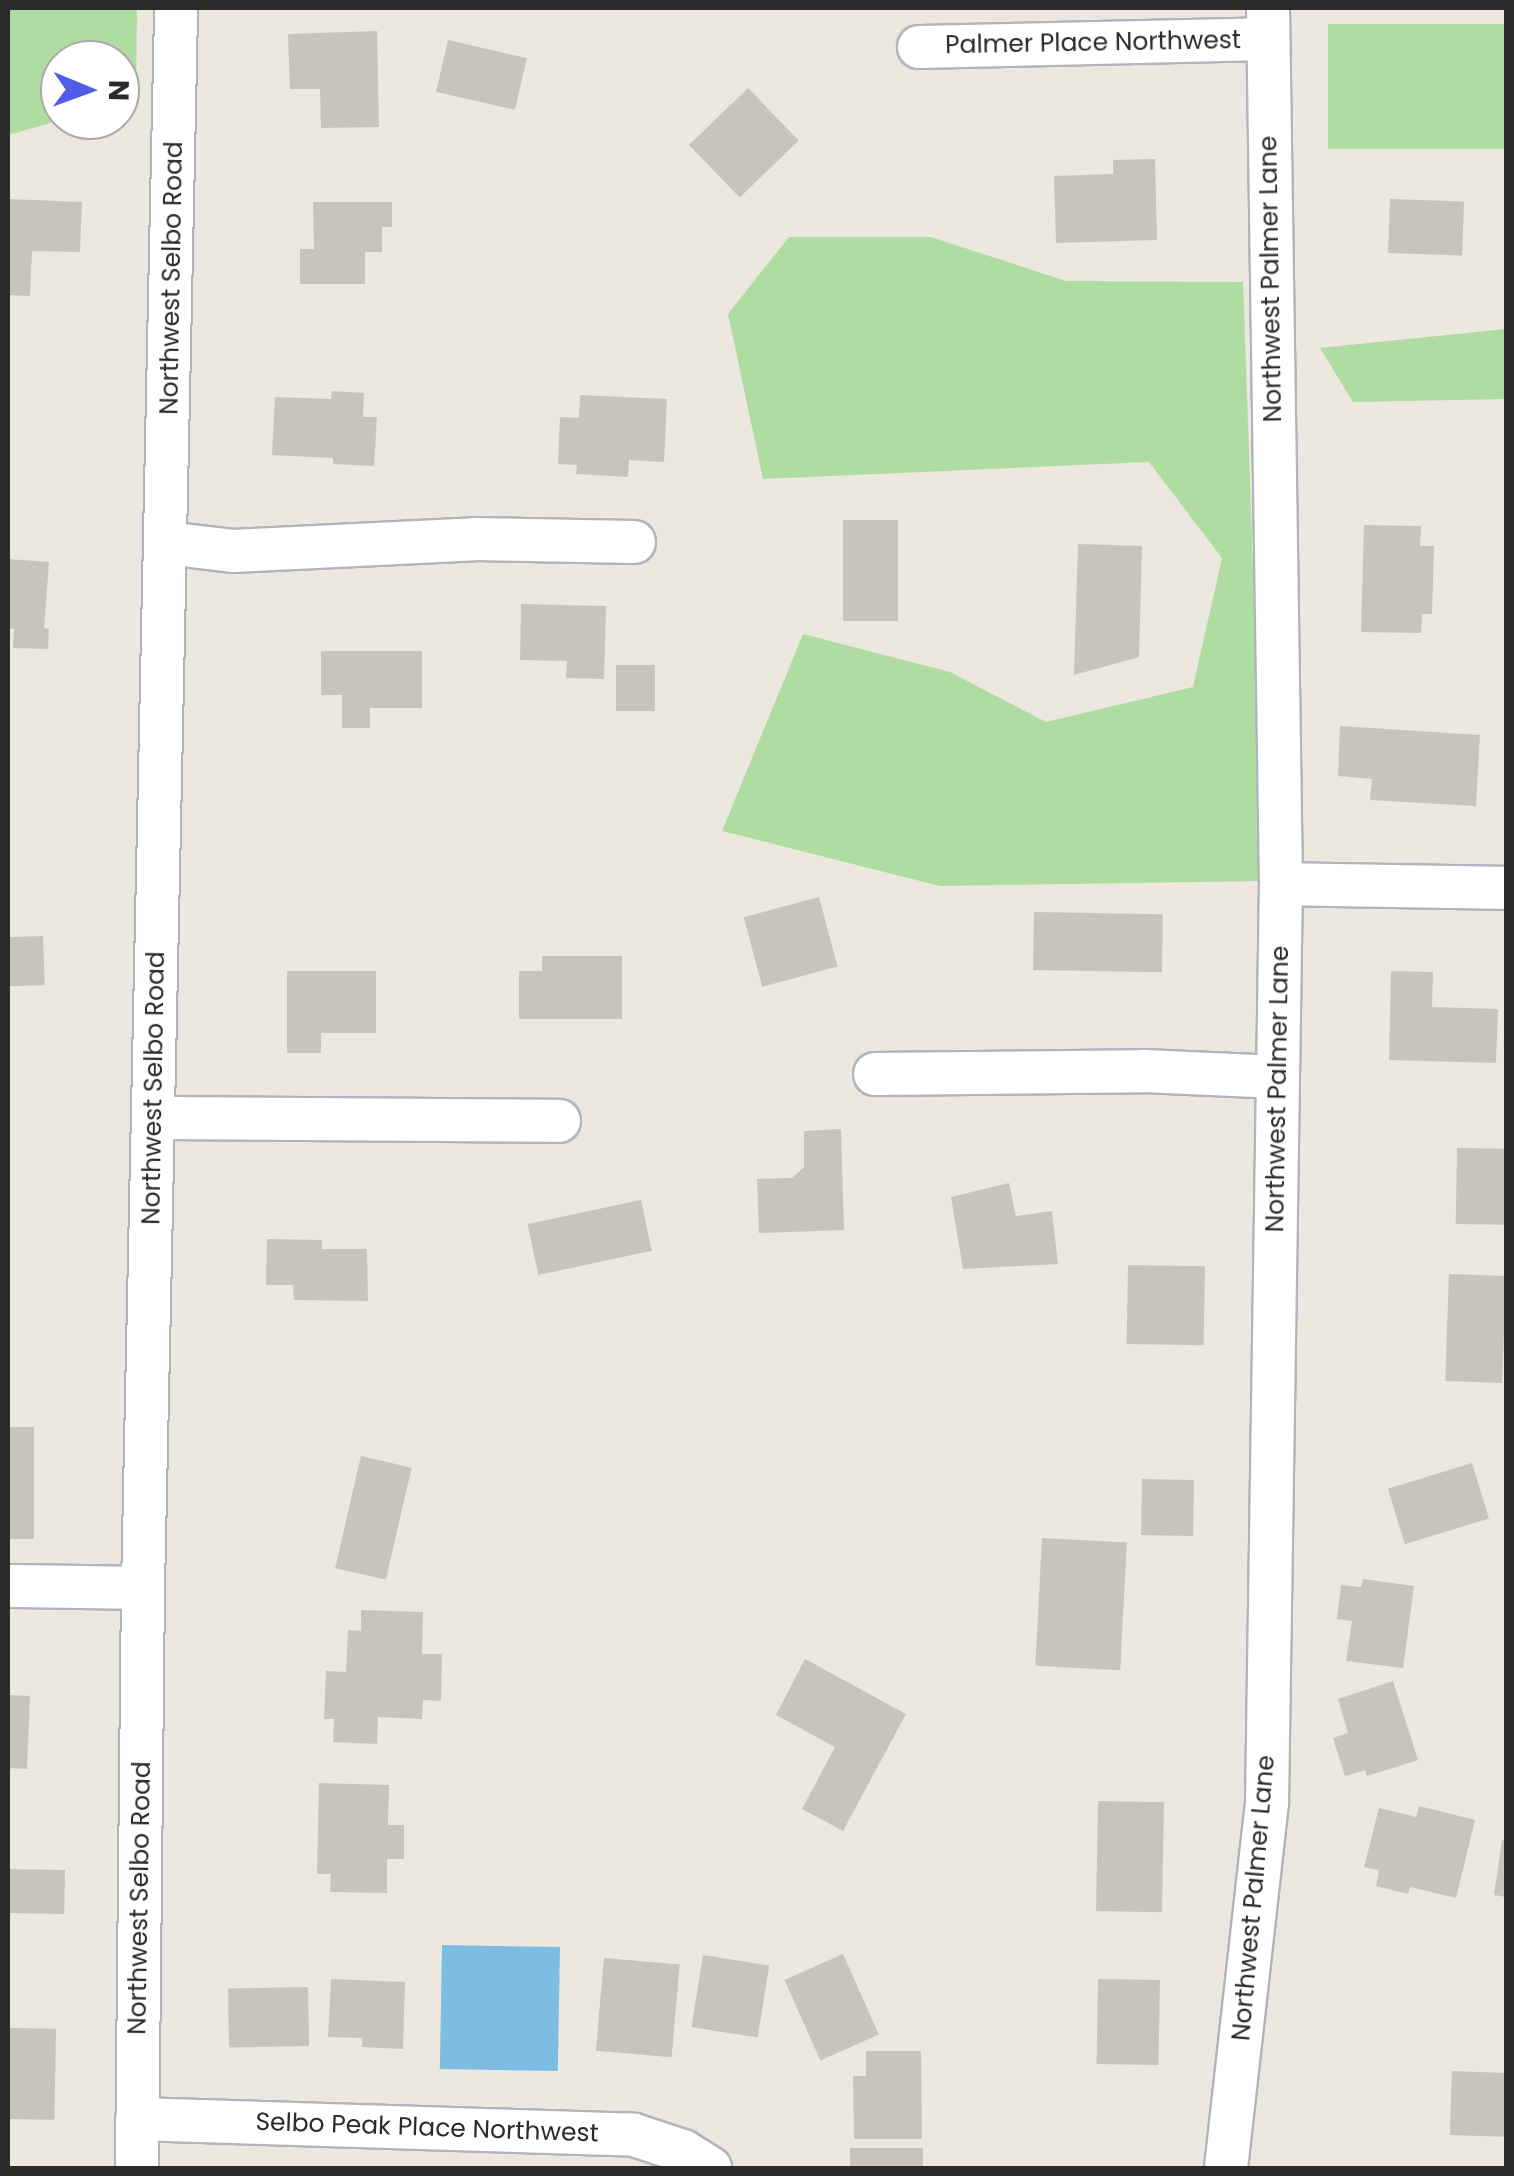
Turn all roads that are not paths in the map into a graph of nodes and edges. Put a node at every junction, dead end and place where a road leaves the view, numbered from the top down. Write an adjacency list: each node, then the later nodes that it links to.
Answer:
1 (176, 8): 5 (street, Northwest Selbo Road)
2 (1268, 23): 3 (street, Palmer Place Northwest); 6 (street, Northwest Palmer Lane)
3 (919, 46)
4 (634, 542): 5 (street)
5 (166, 543): 10 (street, Northwest Selbo Road)
6 (1281, 884): 7 (street); 9 (street, Northwest Palmer Lane)
7 (1506, 888)
8 (874, 1074): 9 (street)
9 (1278, 1077): 17 (street, Northwest Palmer Lane)
10 (153, 1118): 11 (street); 13 (street, Northwest Selbo Road)
11 (558, 1121)
12 (8, 1586): 13 (street)
13 (142, 1588): 14 (street, Northwest Selbo Road)
14 (137, 2118): 15 (street, Northwest Selbo Road); 16 (street, Selbo Peak Place Northwest)
15 (137, 2168)
16 (710, 2168)
17 (1226, 2168)

